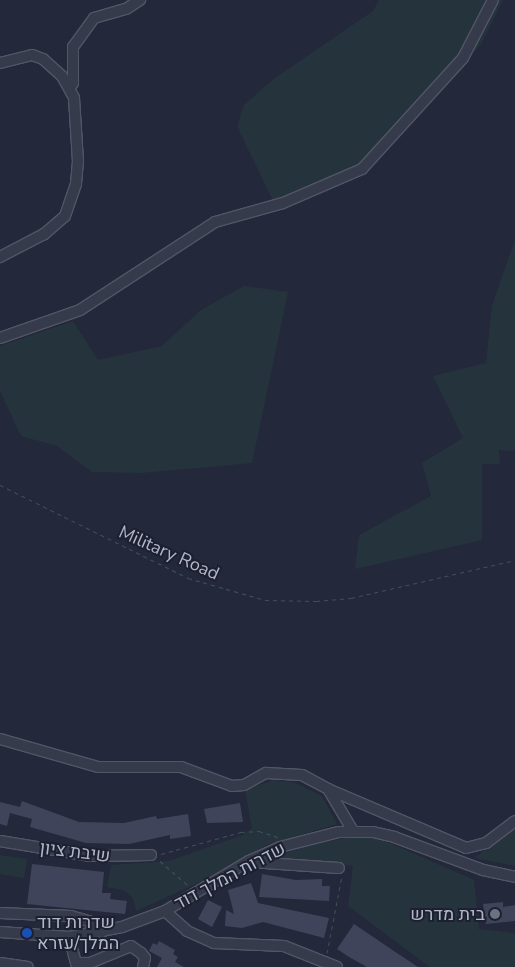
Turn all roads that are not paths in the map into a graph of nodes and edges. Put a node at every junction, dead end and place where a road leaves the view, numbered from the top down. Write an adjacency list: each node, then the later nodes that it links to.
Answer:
1 (140, 0): 4 (street)
2 (493, 0): 6 (street)
3 (0, 63): 4 (street)
4 (70, 86): 5 (street)
5 (0, 257)
6 (0, 338)
7 (0, 739): 8 (street)
8 (328, 789): 9 (street); 10 (street)
9 (515, 821)
10 (353, 831): 13 (street, שדרות המלך דוד); 15 (street, שדרות המלך דוד)
11 (0, 841): 12 (street, שיבת ציון)
12 (151, 855)
13 (249, 861): 14 (street); 16 (street, שדרות המלך דוד)
14 (340, 868)
15 (515, 877)
16 (164, 911): 19 (street, שדרות המלך דוד); 24 (street)
17 (0, 913): 19 (street)
18 (0, 932): 20 (street, שדרות המלך דוד)
19 (102, 932): 20 (street, שדרות המלך דוד)
20 (69, 937): 23 (street)
21 (0, 963): 22 (street)
22 (28, 967)
23 (143, 967)
24 (337, 967)

